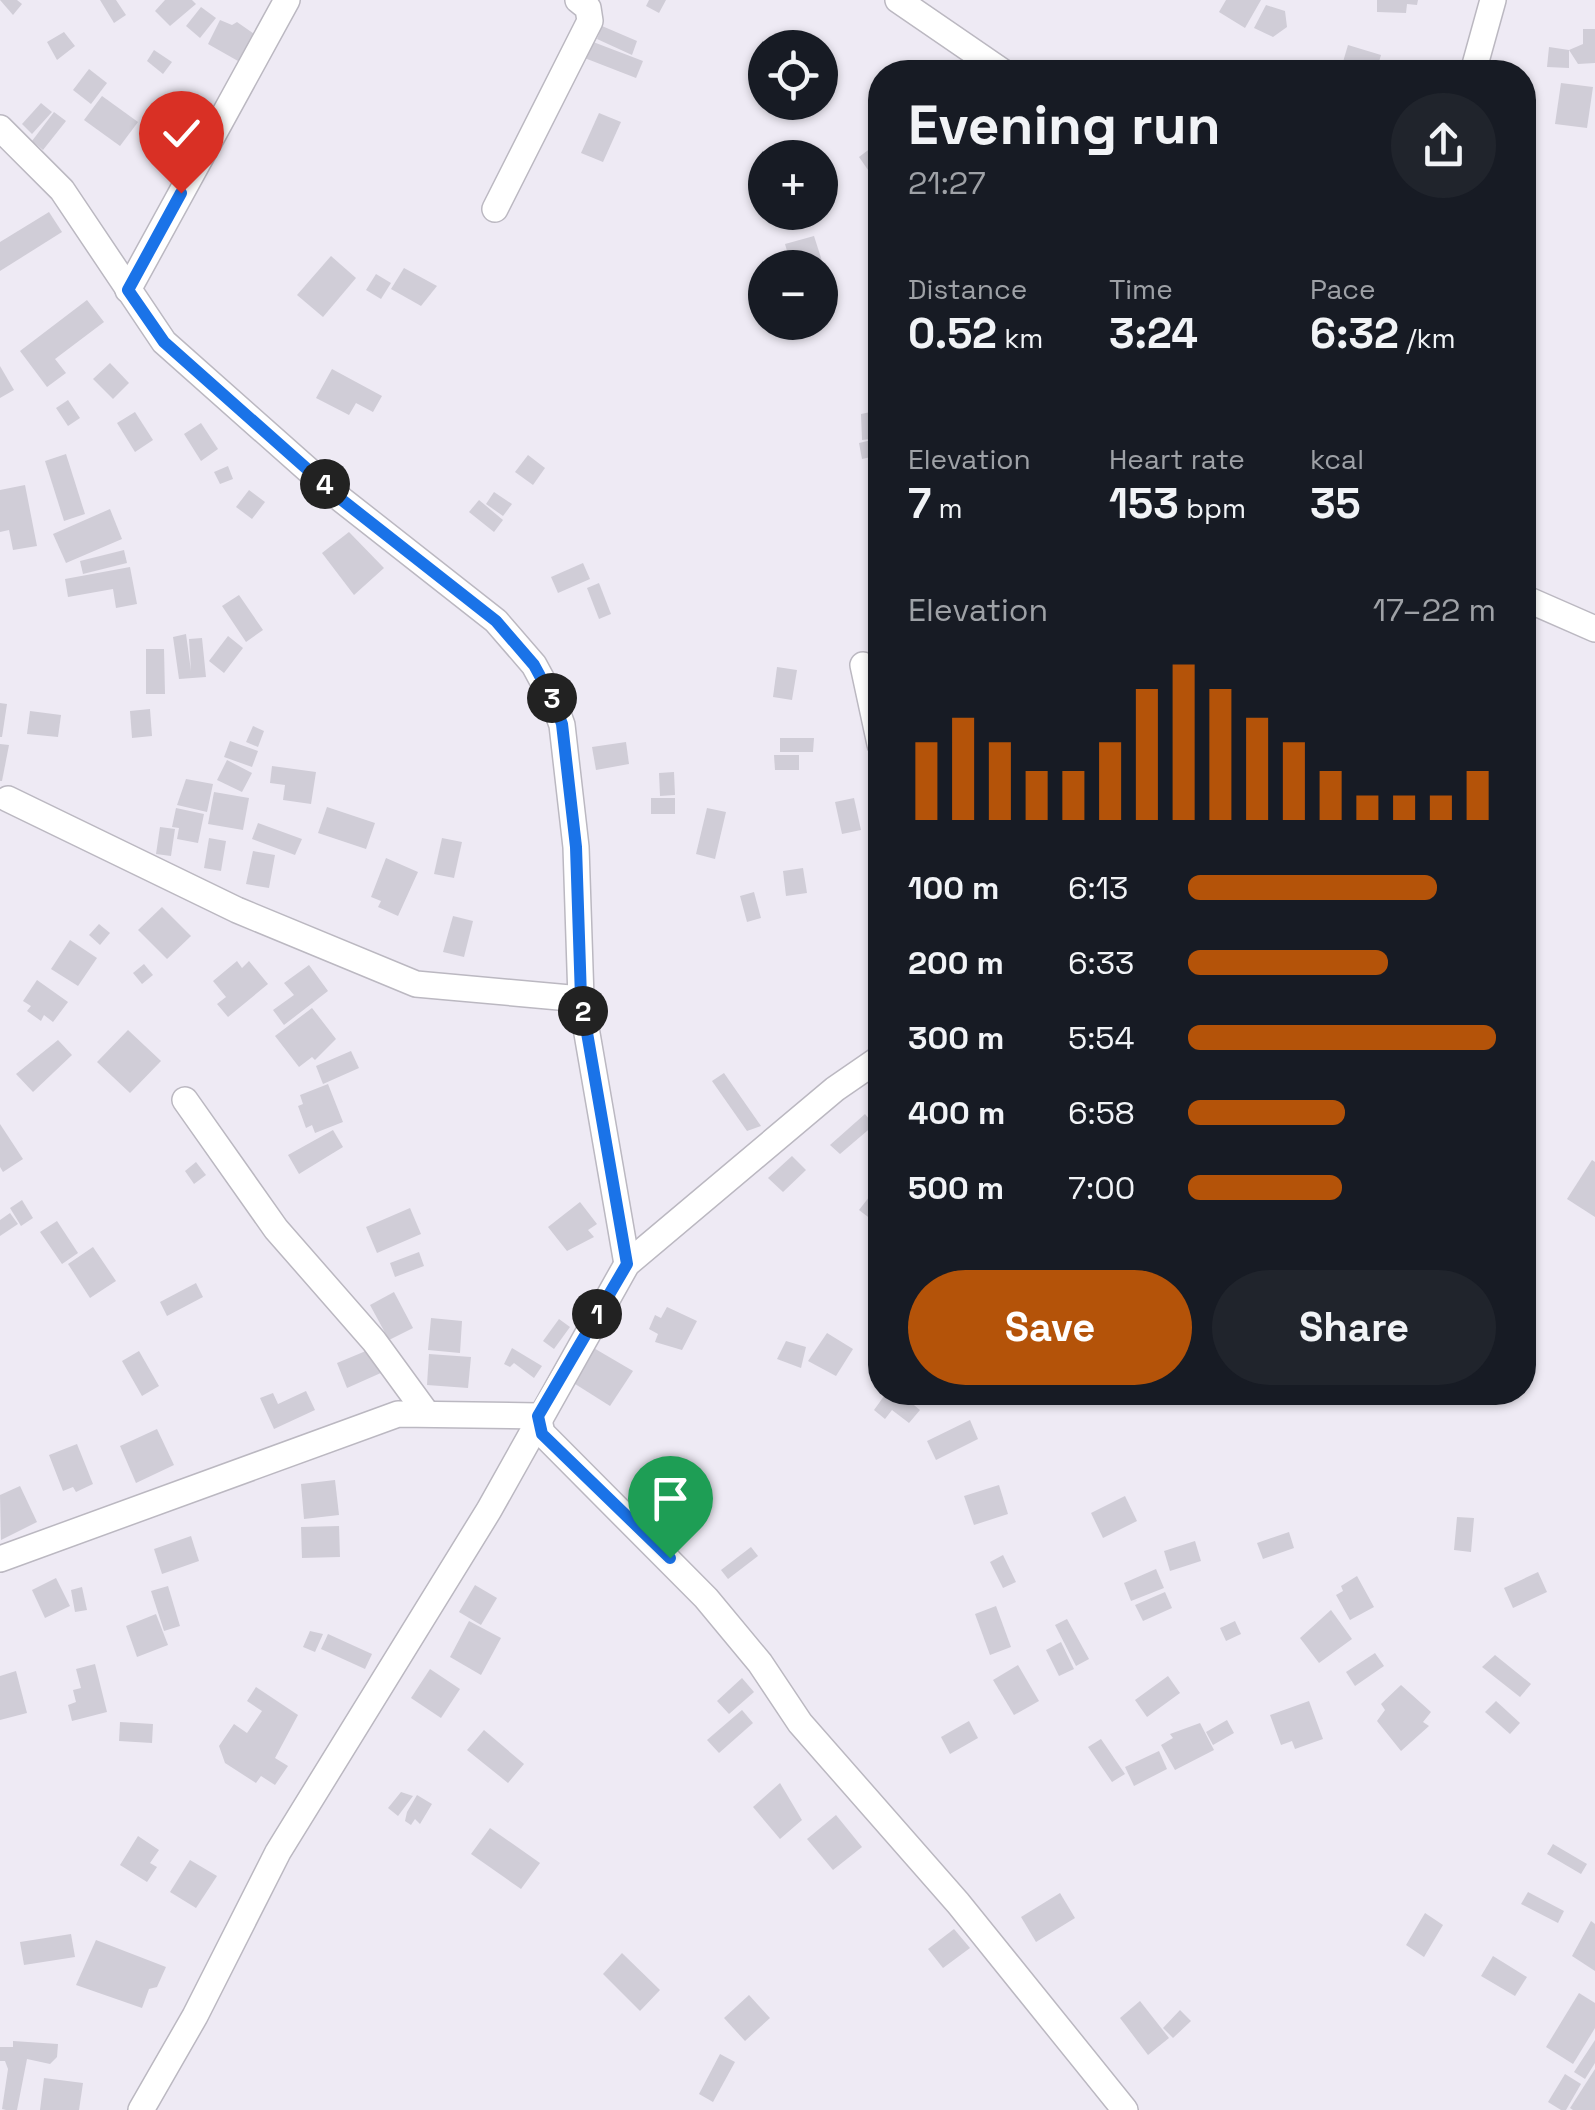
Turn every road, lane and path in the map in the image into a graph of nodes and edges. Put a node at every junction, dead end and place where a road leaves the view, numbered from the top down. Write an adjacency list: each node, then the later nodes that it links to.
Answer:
1 (286, 0): 9 (street)
2 (578, 0): 8 (street)
3 (898, 0): 5 (street)
4 (1494, 0): 6 (street)
5 (985, 60)
6 (1476, 60)
7 (0, 128): 9 (street)
8 (494, 209)
9 (128, 290): 15 (street)
10 (1536, 603): 11 (street)
11 (1595, 630)
12 (862, 665): 13 (street)
13 (868, 691)
14 (8, 799): 15 (street)
15 (581, 998): 18 (street)
16 (868, 1066): 18 (street)
17 (184, 1100): 19 (street)
18 (627, 1264): 20 (street)
19 (425, 1411): 20 (street); 21 (street)
20 (538, 1416): 22 (street); 23 (street)
21 (0, 1559)
22 (141, 2110)
23 (1125, 2110)

